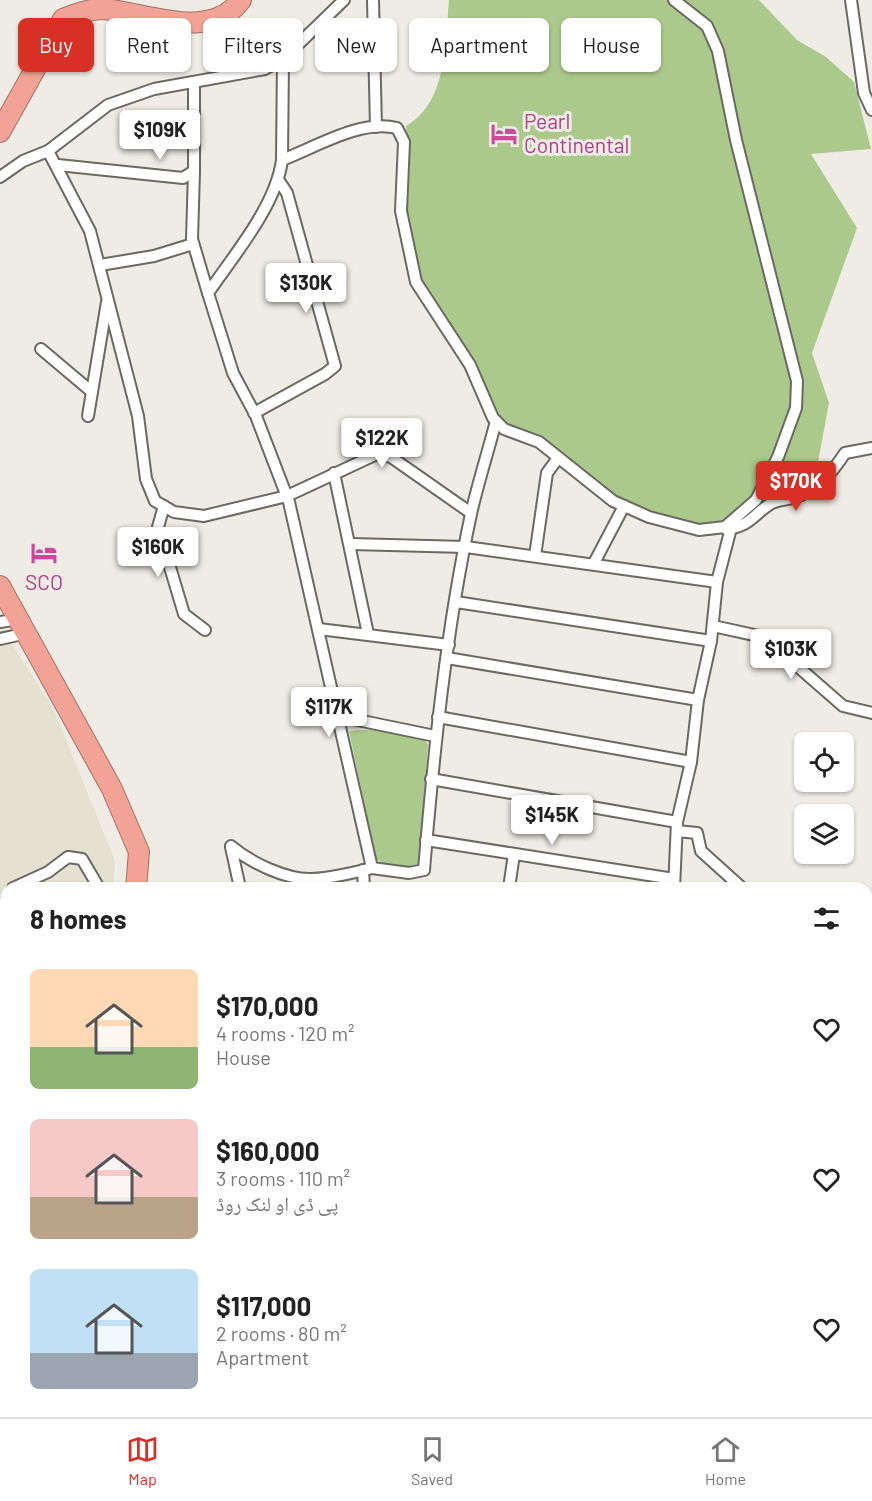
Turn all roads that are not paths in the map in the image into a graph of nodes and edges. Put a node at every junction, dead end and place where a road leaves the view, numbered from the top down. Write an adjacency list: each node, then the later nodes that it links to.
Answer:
1 (241, 0): 13 (highway)
2 (344, 0): 6 (street)
3 (373, 0): 12 (street)
4 (674, 0): 37 (street)
5 (851, 0): 10 (street)
6 (303, 40)
7 (249, 72): 9 (street)
8 (283, 72): 15 (street)
9 (194, 82): 14 (street); 17 (street)
10 (868, 83): 11 (street)
11 (872, 110)
12 (376, 127): 15 (street); 28 (street)
13 (0, 132)
14 (48, 151): 16 (street); 18 (street)
15 (282, 160): 19 (street)
16 (58, 165): 17 (street); 21 (street)
17 (194, 171): 20 (street)
18 (0, 177)
19 (279, 181): 22 (street); 26 (street)
20 (193, 244): 21 (street); 22 (street)
21 (100, 265): 23 (street)
22 (208, 293): 26 (street)
23 (108, 296): 25 (street); 33 (street)
24 (41, 349): 25 (street)
25 (92, 392): 27 (street)
26 (254, 413): 32 (street)
27 (88, 416)
28 (496, 421): 30 (street); 35 (street)
29 (872, 448): 36 (street)
30 (558, 458): 34 (street); 40 (street)
31 (334, 472): 32 (street); 35 (street); 38 (street)
32 (286, 496): 33 (street); 47 (street)
33 (164, 506): 48 (street)
34 (624, 506): 37 (street); 41 (street)
35 (471, 513): 39 (street)
36 (731, 528): 37 (street); 42 (street)
37 (711, 529)
38 (351, 543): 39 (street); 49 (street)
39 (466, 547): 40 (street); 44 (street)
40 (535, 556): 41 (street)
41 (594, 564): 42 (street)
42 (717, 582): 46 (street)
43 (0, 586): 45 (highway)
44 (456, 602): 51 (street); 52 (street)
45 (15, 625): 50 (street); 67 (highway)
46 (713, 626): 51 (street); 55 (street)
47 (319, 629): 49 (street); 56 (street)
48 (205, 630)
49 (368, 634): 52 (street)
50 (0, 639)
51 (711, 641): 54 (street)
52 (449, 645): 53 (street)
53 (447, 658): 54 (street); 57 (street)
54 (698, 700): 59 (street)
55 (872, 713)
56 (338, 716): 58 (street); 64 (street)
57 (438, 717): 58 (street); 59 (street)
58 (435, 736): 60 (street)
59 (691, 762): 61 (street)
60 (431, 779): 61 (street); 62 (street)
61 (677, 826): 72 (street); 73 (street)
62 (426, 840): 63 (street); 64 (street)
63 (514, 854): 70 (street); 71 (street)
64 (368, 869): 68 (street); 69 (street)
65 (26, 882): 66 (street)
66 (95, 882)
67 (137, 882)
68 (239, 882)
69 (365, 882)
70 (510, 882)
71 (668, 882)
72 (674, 882)
73 (735, 882)

